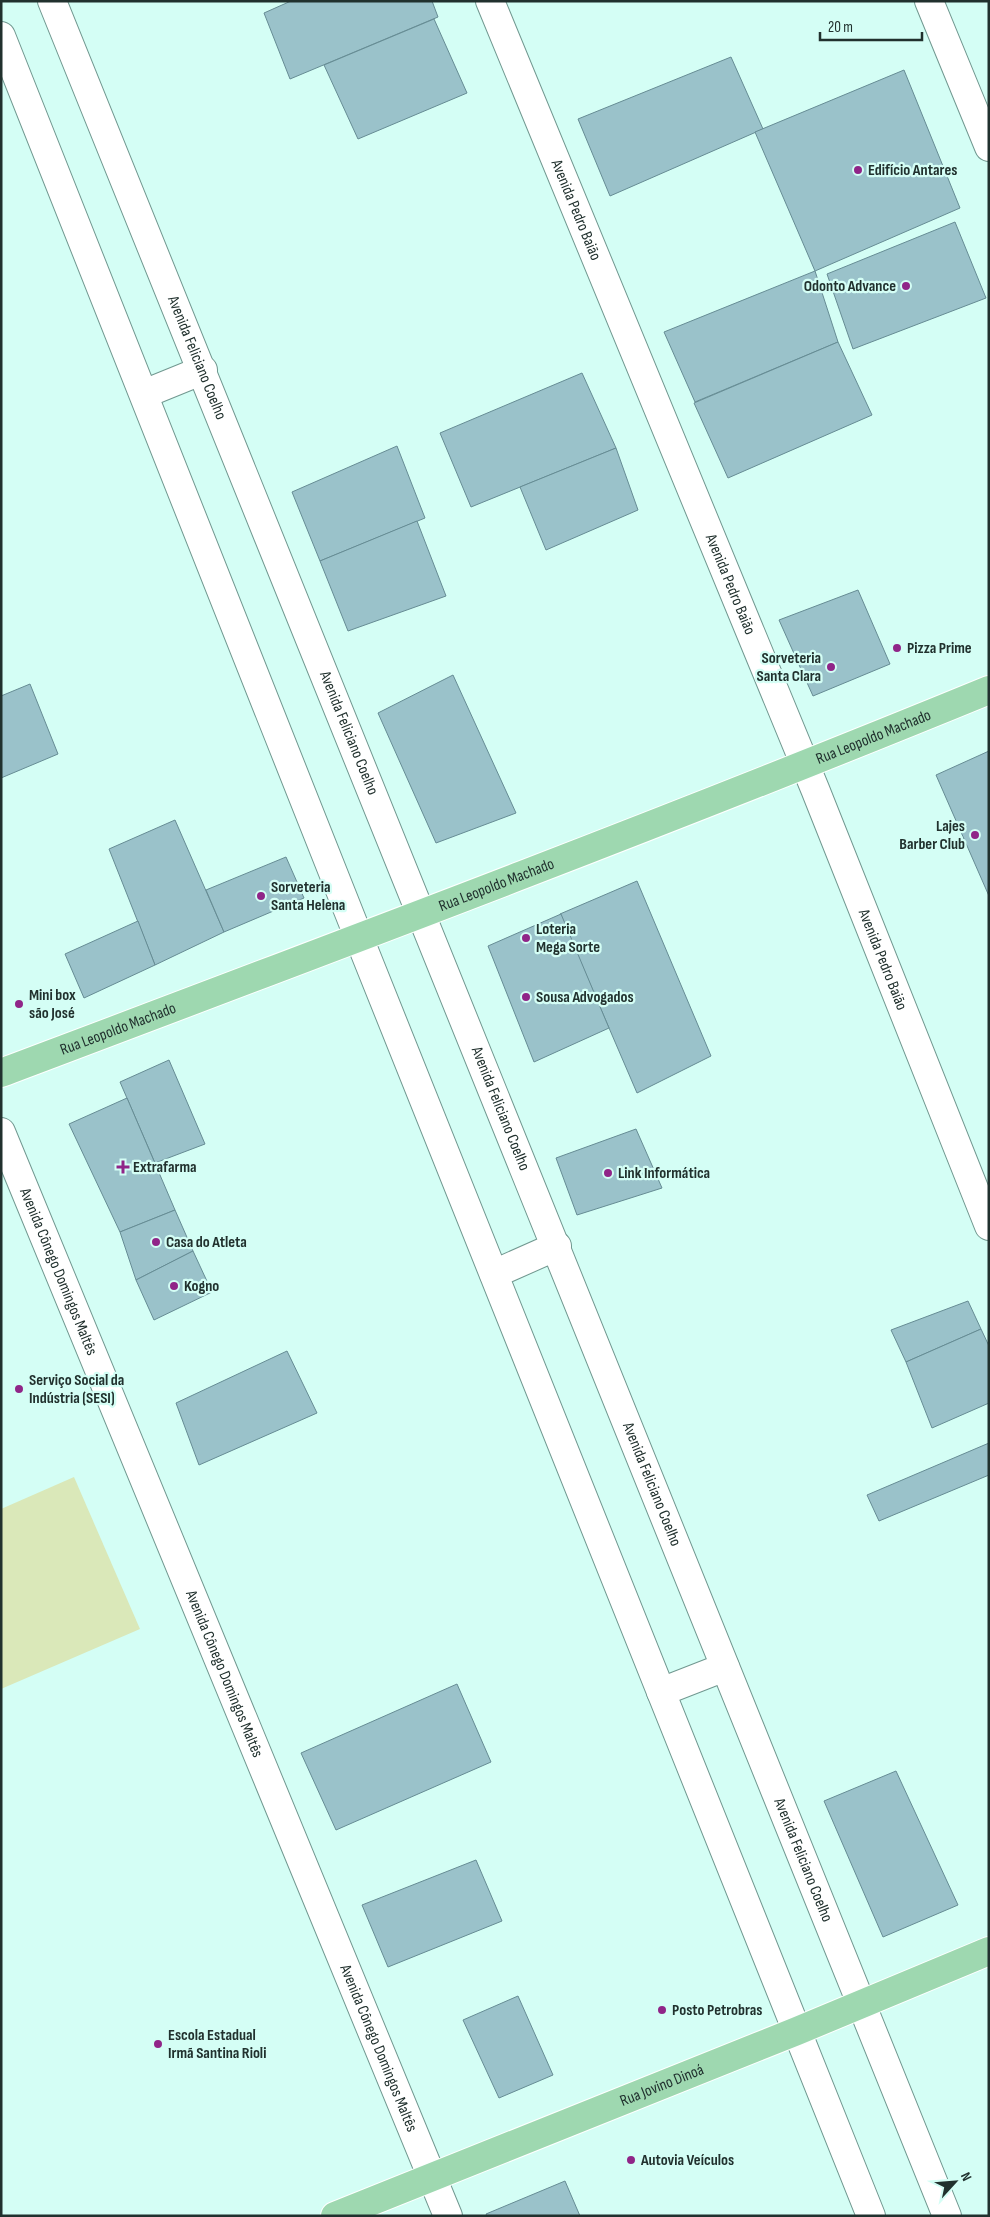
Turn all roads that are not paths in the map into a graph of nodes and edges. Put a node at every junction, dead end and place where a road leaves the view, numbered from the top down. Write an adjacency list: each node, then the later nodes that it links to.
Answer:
1 (52, 1): 6 (street, Avenida Feliciano Coelho)
2 (490, 1): 9 (street, Avenida Pedro Baião)
3 (929, 1): 5 (street)
4 (1, 36): 7 (street)
5 (989, 147)
6 (202, 370): 7 (street); 10 (street, Avenida Feliciano Coelho)
7 (144, 394): 11 (street)
8 (989, 690): 9 (main road, Rua Leopoldo Machado)
9 (805, 766): 10 (main road, Rua Leopoldo Machado); 14 (street, Avenida Pedro Baião)
10 (422, 912): 11 (main road, Rua Leopoldo Machado); 15 (street, Avenida Feliciano Coelho)
11 (359, 938): 12 (main road, Rua Leopoldo Machado); 16 (street)
12 (1, 1073)
13 (1, 1132): 22 (street, Avenida Cônego Domingos Maltês)
14 (989, 1226)
15 (557, 1246): 16 (street); 17 (street, Avenida Feliciano Coelho)
16 (494, 1274): 18 (street)
17 (725, 1666): 18 (street); 20 (street, Avenida Feliciano Coelho)
18 (661, 1692): 21 (street)
19 (989, 1951): 20 (main road, Rua Jovino Dinoá)
20 (861, 2002): 21 (main road, Rua Jovino Dinoá); 26 (street, Avenida Feliciano Coelho)
21 (797, 2031): 22 (main road, Rua Jovino Dinoá); 25 (street)
22 (433, 2176): 23 (main road, Rua Jovino Dinoá); 24 (street, Avenida Cônego Domingos Maltês)
23 (335, 2216)
24 (448, 2216)
25 (871, 2216)
26 (947, 2216)

